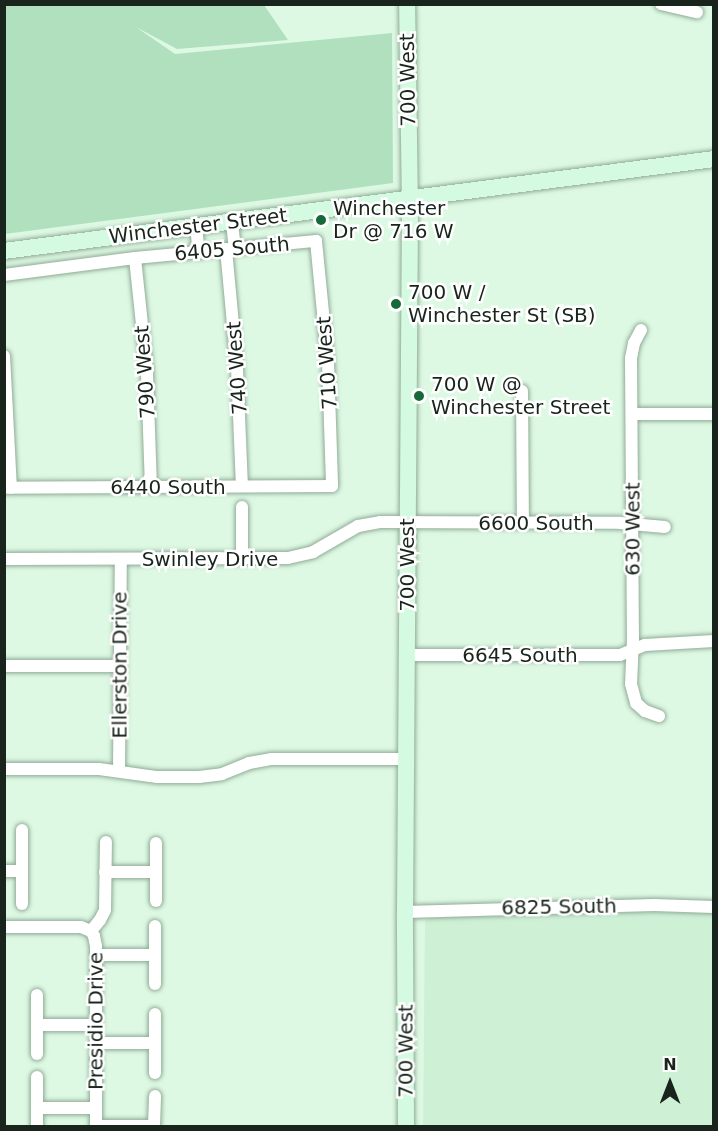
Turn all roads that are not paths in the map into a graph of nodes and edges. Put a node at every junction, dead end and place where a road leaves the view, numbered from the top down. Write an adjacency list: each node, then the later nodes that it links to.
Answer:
1 (407, 4): 5 (main road, 700 West)
2 (661, 4): 3 (street)
3 (698, 12)
4 (714, 159): 5 (main road, Winchester Street)
5 (410, 198): 6 (main road, Winchester Street); 24 (main road, 700 West)
6 (232, 222): 7 (main road, Winchester Street); 9 (street, 740 West)
7 (196, 226): 10 (main road, Winchester Street); 11 (street)
8 (316, 241): 9 (street, 6405 South); 20 (street, 710 West)
9 (231, 249): 11 (street, 6405 South); 19 (street, 740 West)
10 (4, 251)
11 (198, 253): 12 (street, 6405 South)
12 (135, 258): 13 (street, 6405 South); 21 (street, 790 West)
13 (4, 275)
14 (641, 330): 17 (street, 630 West)
15 (4, 356): 22 (street)
16 (522, 391): 25 (street)
17 (632, 414): 18 (street); 26 (street, 630 West)
18 (714, 414)
19 (242, 486): 20 (street, 6440 South); 21 (street, 6440 South)
20 (332, 486)
21 (151, 487): 22 (street, 6440 South)
22 (8, 488)
23 (242, 507): 30 (street)
24 (408, 522): 25 (street, 6600 South); 30 (street, Swinley Drive); 33 (main road, 700 West)
25 (523, 523): 26 (street, 6600 South)
26 (633, 525): 27 (street, 6600 South); 32 (street, 630 West)
27 (665, 527)
28 (4, 559): 29 (street, Swinley Drive)
29 (121, 559): 30 (street, Swinley Drive); 35 (street, Ellerston Drive)
30 (242, 559)
31 (714, 641): 32 (street, 6645 South)
32 (632, 651): 33 (street, 6645 South); 36 (street, 630 West)
33 (407, 655): 37 (main road, 700 West)
34 (4, 666): 35 (street)
35 (120, 666): 39 (street, Ellerston Drive)
36 (659, 716)
37 (406, 759): 39 (street); 50 (main road, 700 West)
38 (4, 769): 39 (street)
39 (119, 770)
40 (22, 830): 44 (street)
41 (105, 842): 45 (street)
42 (156, 843): 46 (street)
43 (4, 871): 44 (street)
44 (22, 871): 48 (street)
45 (105, 872): 46 (street); 53 (street)
46 (156, 872): 47 (street)
47 (156, 901)
48 (22, 904)
49 (714, 907): 50 (street, 6825 South)
50 (405, 912): 72 (main road, 700 West)
51 (156, 926): 55 (street)
52 (4, 927): 53 (street, Presidio Drive)
53 (91, 931): 54 (street, Presidio Drive)
54 (96, 955): 55 (street); 60 (street, Presidio Drive)
55 (155, 955): 56 (street)
56 (155, 984)
57 (37, 995): 59 (street)
58 (155, 1014): 62 (street)
59 (37, 1025): 60 (street); 63 (street)
60 (96, 1025): 61 (street, Presidio Drive)
61 (96, 1043): 62 (street); 68 (street, Presidio Drive)
62 (155, 1043): 64 (street)
63 (37, 1054)
64 (155, 1073)
65 (37, 1077): 67 (street)
66 (155, 1096): 71 (street)
67 (37, 1108): 68 (street); 69 (street)
68 (96, 1108): 70 (street, Presidio Drive)
69 (37, 1126)
70 (96, 1126): 71 (street)
71 (154, 1126)
72 (406, 1126)

